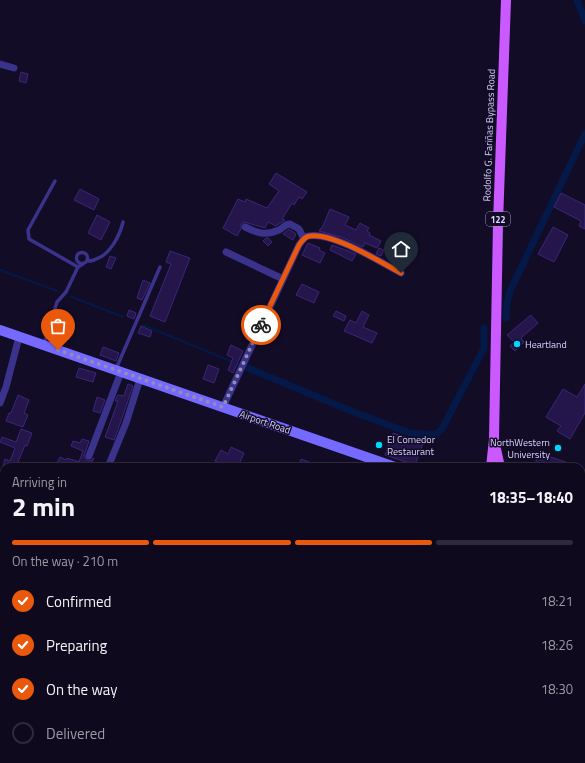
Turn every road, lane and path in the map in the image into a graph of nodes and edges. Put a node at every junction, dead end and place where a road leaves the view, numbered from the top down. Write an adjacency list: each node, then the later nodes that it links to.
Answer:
1 (506, 0): 20 (main road, Rodolfo G. Fariñas Bypass Road / 122)
2 (0, 64): 3 (street)
3 (14, 68)
4 (55, 181): 9 (lane)
5 (123, 222): 9 (lane)
6 (245, 226): 7 (street)
7 (304, 239): 11 (street); 12 (street)
8 (226, 252): 12 (street)
9 (78, 267): 15 (lane)
10 (160, 267): 16 (lane)
11 (401, 273)
12 (283, 279): 19 (street)
13 (0, 330): 14 (main road, Airport Road)
14 (19, 337): 15 (main road, Airport Road); 18 (street)
15 (43, 345): 16 (main road, Airport Road)
16 (118, 371): 17 (main road, Airport Road); 21 (street)
17 (140, 379): 19 (main road, Airport Road); 22 (street)
18 (0, 403)
19 (223, 407): 23 (main road, Airport Road)
20 (494, 439): 24 (main road, Rodolfo G. Fariñas Bypass Road / 122); 25 (main road, Rodolfo G. Fariñas Bypass Road / 122)
21 (89, 456)
22 (110, 463)
23 (384, 463)
24 (491, 463)
25 (499, 463)

